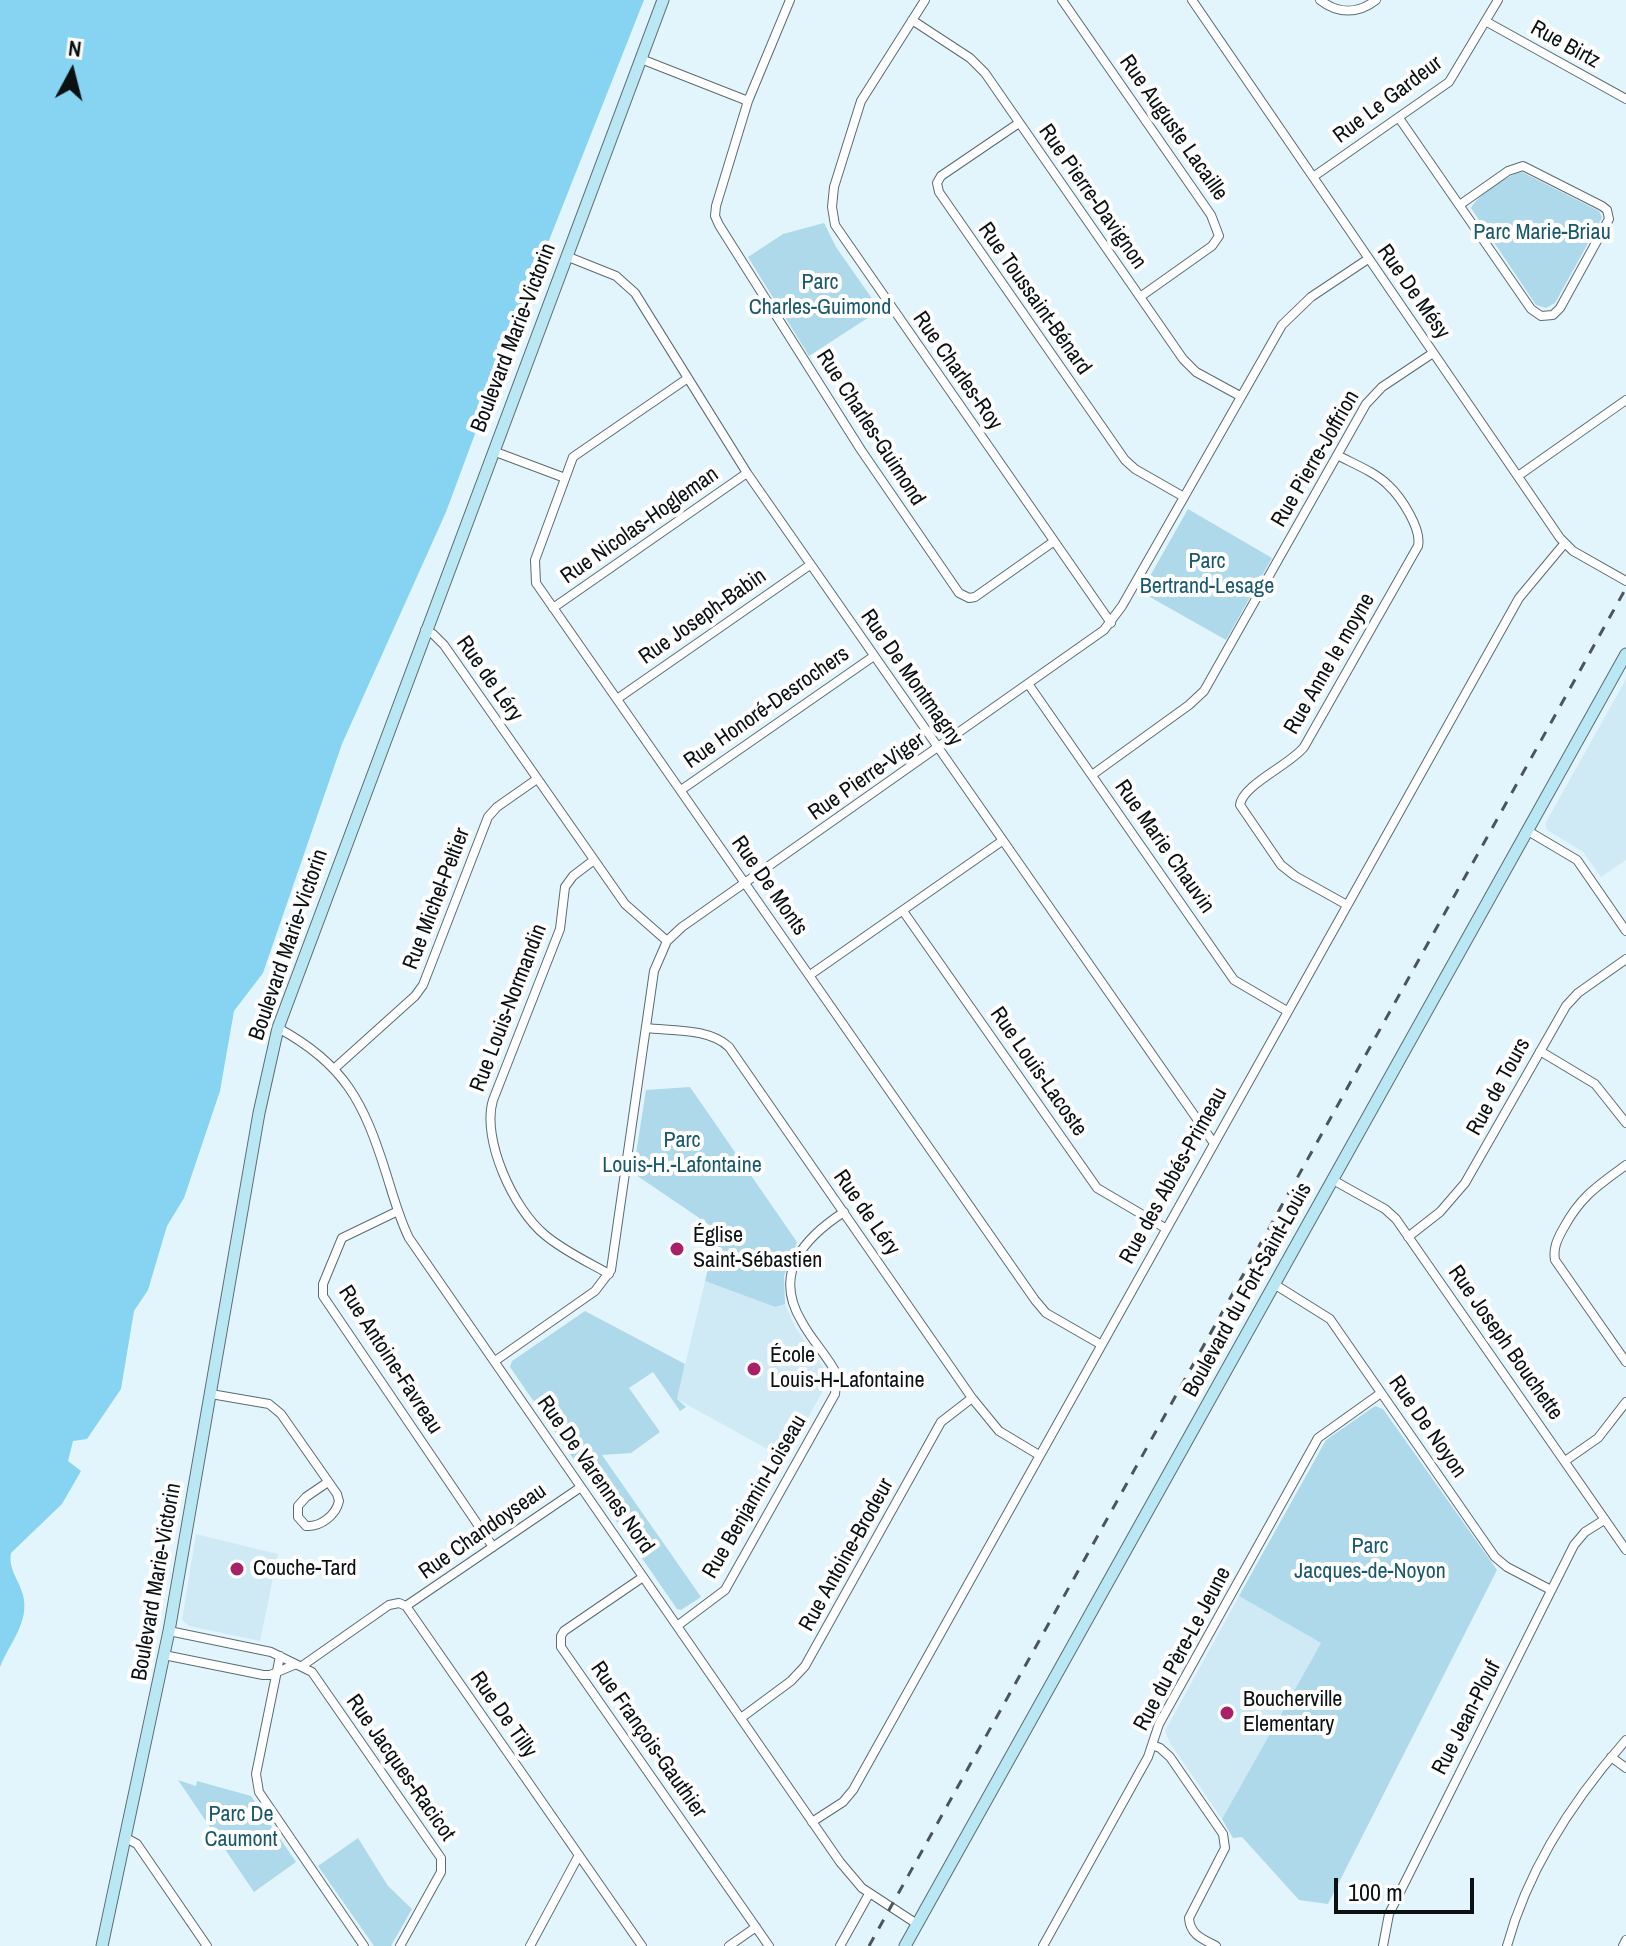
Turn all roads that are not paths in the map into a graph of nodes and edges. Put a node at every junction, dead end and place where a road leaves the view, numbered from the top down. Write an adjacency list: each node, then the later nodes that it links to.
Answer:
1 (663, 0): 11 (street, Boulevard Marie-Victorin)
2 (790, 0): 13 (street, Rue Charles-Guimond)
3 (925, 0): 9 (street, Rue Charles-Roy)
4 (1062, 0): 20 (street, Rue Auguste Lacaille)
5 (1192, 0): 16 (street, Rue De Mésy)
6 (1320, 0): 7 (street)
7 (1376, 0)
8 (1498, 0): 10 (street, Rue Le Gardeur)
9 (912, 20): 15 (street, Rue Pierre-Davignon); 31 (street, Rue Charles-Roy)
10 (1487, 22): 12 (street, Rue Birtz); 14 (street, Rue Le Gardeur)
11 (641, 59): 13 (street); 18 (street, Boulevard Marie-Victorin)
12 (1626, 99)
13 (748, 101): 31 (street, Rue Charles-Guimond)
14 (1399, 118): 16 (street, Rue Le Gardeur); 17 (street)
15 (1019, 123): 20 (street, Rue Pierre-Davignon); 30 (street, Rue Toussaint-Bénard)
16 (1313, 177): 19 (street, Rue De Mésy)
17 (1461, 204): 17 (street)
18 (566, 256): 22 (street, Rue De Montmagny); 25 (street, Boulevard Marie-Victorin)
19 (1368, 259): 21 (street, Rue De Mésy); 23 (street, Rue Pierre-Viger)
20 (1140, 297): 23 (street, Rue Pierre-Davignon)
21 (1433, 353): 26 (street, Rue Pierre-Joffrion); 28 (street, Rue De Mésy)
22 (688, 378): 27 (street, Rue De Montmagny); 29 (street, Rue De Monts)
23 (1240, 396): 30 (street, Rue Pierre-Viger)
24 (1626, 400): 28 (street)
25 (493, 451): 29 (street); 37 (street, Boulevard Marie-Victorin)
26 (1337, 455): 43 (street, Rue Pierre-Joffrion); 50 (street, Rue Anne le moyne)
27 (747, 473): 33 (street, Rue De Montmagny); 35 (street, Rue Nicolas-Hogleman)
28 (1518, 476): 32 (street, Rue De Mésy)
29 (565, 478): 35 (street, Rue De Monts)
30 (1184, 497): 36 (street, Rue Pierre-Viger)
31 (1053, 542): 36 (street, Rue Charles-Roy)
32 (1564, 544): 34 (street, Rue De Mésy); 50 (street, Rue des Abbés-Primeau)
33 (810, 565): 39 (street, Rue De Montmagny); 41 (street, Rue Joseph-Babin)
34 (1626, 581)
35 (553, 608): 41 (street, Rue De Monts)
36 (1111, 623): 40 (street, Rue Pierre-Viger)
37 (425, 630): 44 (street, Rue de Léry); 57 (street, Boulevard Marie-Victorin)
38 (1626, 654): 46 (street, Boulevard du Fort-Saint-Louis)
39 (874, 656): 42 (street, Rue De Montmagny); 45 (street, Rue Honoré-Desrochers)
40 (1029, 685): 42 (street, Rue Pierre-Viger); 43 (street, Rue Marie Chauvin)
41 (617, 699): 45 (street, Rue De Monts)
42 (938, 748): 47 (street, Rue De Montmagny); 49 (street, Rue Pierre-Viger)
43 (1092, 775): 56 (street, Rue Marie Chauvin)
44 (537, 779): 48 (street, Rue de Léry); 60 (street, Rue Michel-Peltier)
45 (681, 790): 49 (street, Rue De Monts)
46 (1528, 831): 52 (street); 64 (street, Boulevard du Fort-Saint-Louis)
47 (1002, 841): 51 (street); 62 (street, Rue De Montmagny)
48 (594, 860): 53 (street, Rue de Léry); 69 (street, Rue Louis-Normandin)
49 (745, 883): 53 (street, Rue Pierre-Viger); 55 (street, Rue De Monts)
50 (1347, 905): 56 (street, Rue des Abbés-Primeau)
51 (903, 911): 55 (street); 67 (street, Rue Louis-Lacoste)
52 (1626, 931)
53 (667, 941): 58 (street)
54 (1626, 959): 59 (street, Rue de Tours)
55 (810, 975): 71 (street, Rue De Monts)
56 (1287, 1011): 62 (street, Rue des Abbés-Primeau)
57 (278, 1028): 60 (street, Rue De Varennes Nord); 75 (street, Boulevard Marie-Victorin)
58 (646, 1028): 66 (street, Rue de Léry); 69 (street)
59 (1540, 1051): 61 (street); 68 (street, Rue de Tours)
60 (335, 1068): 65 (street, Rue De Varennes Nord)
61 (1626, 1123)
62 (1213, 1142): 67 (street, Rue des Abbés-Primeau)
63 (1626, 1165): 73 (street)
64 (1333, 1180): 68 (street, Rue Joseph Bouchette); 70 (street, Boulevard du Fort-Saint-Louis)
65 (398, 1211): 72 (street, Rue De Varennes Nord); 83 (street, Rue Antoine-Favreau)
66 (844, 1212): 76 (street, Rue de Léry); 88 (street, Rue Benjamin-Loiseau)
67 (1165, 1228): 71 (street, Rue des Abbés-Primeau)
68 (1408, 1237): 79 (street, Rue Joseph Bouchette)
69 (609, 1274): 72 (street)
70 (1274, 1284): 74 (street, Rue De Noyon); 103 (street, Boulevard du Fort-Saint-Louis)
71 (1100, 1344): 78 (street, Rue des Abbés-Primeau)
72 (495, 1361): 81 (street, Rue De Varennes Nord)
73 (1626, 1362)
74 (1381, 1393): 86 (street, Rue De Noyon); 96 (street, Rue du Père-Le Jeune)
75 (211, 1394): 80 (street); 89 (street, Boulevard Marie-Victorin)
76 (972, 1398): 78 (street, Rue de Léry); 94 (street, Rue Antoine-Brodeur)
77 (1626, 1402): 79 (street)
78 (1039, 1455): 99 (street, Rue des Abbés-Primeau)
79 (1565, 1461): 82 (street, Rue Joseph Bouchette)
80 (328, 1482): 80 (street)
81 (581, 1487): 83 (street, Rue Chandoyseau); 85 (street, Rue De Varennes Nord)
82 (1604, 1520): 84 (street, Rue Joseph Bouchette); 86 (street, Rue Jean-Plouf)
83 (493, 1547): 87 (street, Rue Chandoyseau)
84 (1626, 1550)
85 (643, 1577): 88 (street, Rue De Varennes Nord); 104 (street, Rue François-Gauthier)
86 (1551, 1590): 118 (street, Rue Jean-Plouf)
87 (406, 1606): 92 (street); 101 (street, Rue De Tilly)
88 (677, 1626): 94 (street, Rue De Varennes Nord)
89 (169, 1631): 90 (street, Boulevard Marie-Victorin); 91 (street, Rue Jacques-Racicot)
90 (164, 1655): 93 (street); 100 (street, Boulevard Marie-Victorin)
91 (280, 1656): 92 (street, Rue Jacques-Racicot); 93 (street)
92 (298, 1666): 93 (street); 109 (street, Rue Jacques-Racicot)
93 (277, 1672): 108 (street)
94 (741, 1718): 99 (street, Rue De Varennes Nord)
95 (1626, 1740): 97 (street)
96 (1152, 1745): 116 (street, Rue du Père-Le Jeune); 117 (street)
97 (1611, 1757): 98 (street); 119 (street)
98 (1626, 1768)
99 (812, 1822): 102 (street, Rue De Varennes Nord)
100 (126, 1838): 106 (street, Boulevard Marie-Victorin); 107 (street)
101 (579, 1855): 110 (street); 111 (street, Rue De Tilly)
102 (869, 1894): 103 (street, Rue De Varennes Nord); 114 (street)
103 (917, 1924): 115 (street, Boulevard du Fort-Saint-Louis)
104 (756, 1927): 112 (street); 113 (street, Rue François-Gauthier)
105 (1626, 1940): 120 (street)
106 (102, 1946)
107 (207, 1946)
108 (364, 1946)
109 (400, 1946)
110 (530, 1946)
111 (642, 1946)
112 (729, 1946)
113 (769, 1946)
114 (840, 1946)
115 (905, 1946)
116 (1043, 1946)
117 (1216, 1946)
118 (1383, 1946)
119 (1507, 1946)
120 (1623, 1946)

